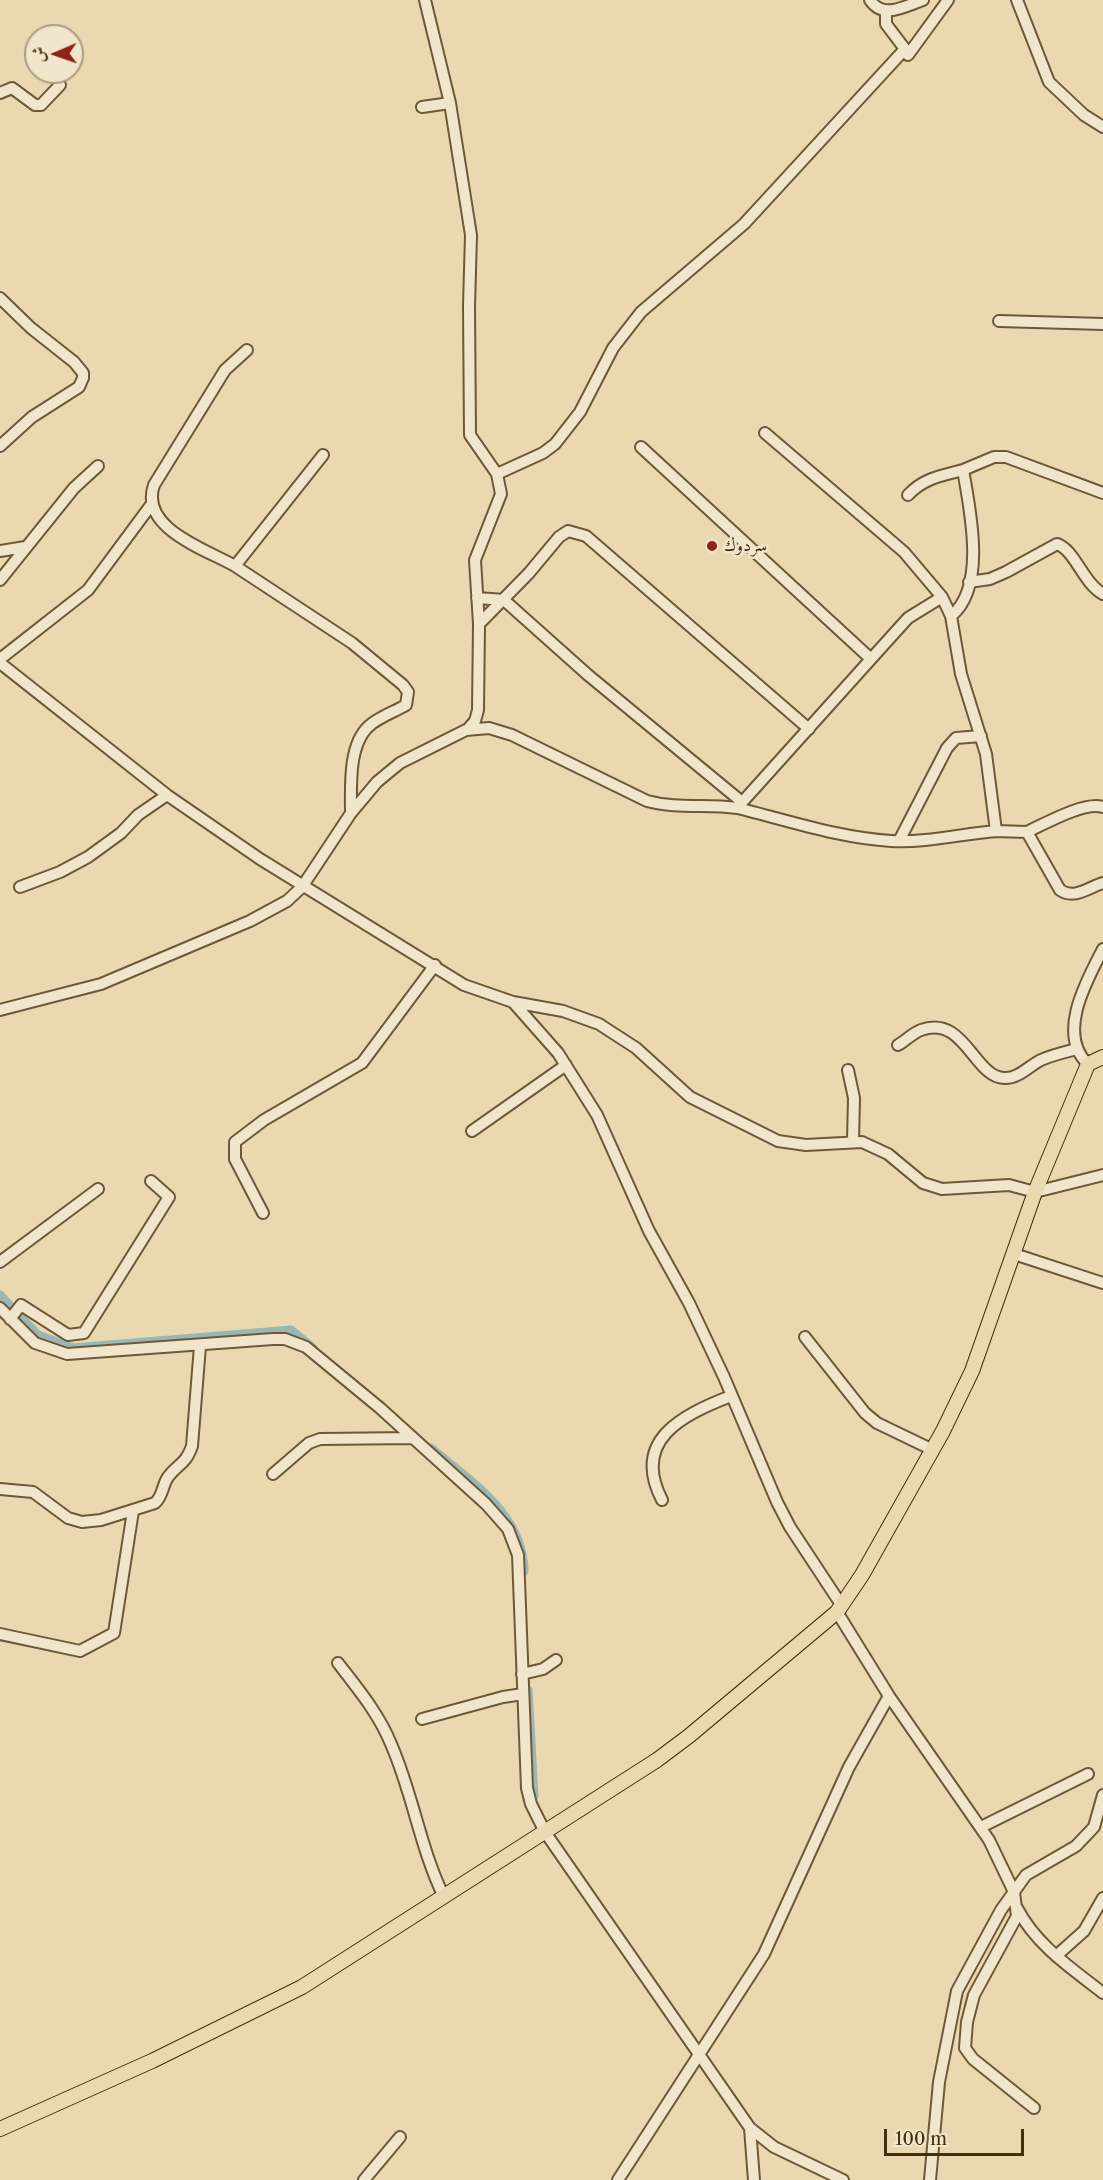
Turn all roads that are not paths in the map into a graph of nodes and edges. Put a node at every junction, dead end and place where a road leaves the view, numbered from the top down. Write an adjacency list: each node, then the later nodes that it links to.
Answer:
1 (425, 0): 10 (street)
2 (870, 0): 6 (street)
3 (923, 0): 6 (street)
4 (948, 0): 7 (street)
5 (1018, 0): 12 (street)
6 (886, 11): 23 (street)
7 (908, 54)
8 (60, 85): 9 (street)
9 (0, 93)
10 (450, 103): 11 (street); 23 (street)
11 (422, 107)
12 (1103, 127)
13 (0, 298): 18 (street)
14 (999, 321): 15 (street)
15 (1103, 324)
16 (247, 350): 26 (street)
17 (765, 433): 33 (street)
18 (0, 446)
19 (640, 447): 38 (street)
20 (323, 455): 29 (street)
21 (98, 466): 27 (street)
22 (963, 470): 24 (street); 25 (street); 31 (street)
23 (497, 474): 34 (street)
24 (1103, 493)
25 (908, 495)
26 (151, 506): 29 (street); 39 (street)
27 (25, 547): 28 (street); 30 (street)
28 (0, 551)
29 (235, 566): 46 (street)
30 (0, 580)
31 (969, 582): 32 (street); 36 (street)
32 (1103, 594)
33 (942, 597): 36 (street); 38 (street)
34 (477, 598): 35 (street); 37 (street)
35 (504, 600): 37 (street); 40 (street); 44 (street)
36 (951, 616): 42 (street)
37 (479, 624): 41 (street)
38 (871, 659): 40 (street)
39 (0, 661): 43 (street)
40 (809, 729): 44 (street)
41 (466, 730): 44 (street); 46 (street)
42 (981, 736): 47 (street); 49 (street)
43 (167, 795): 51 (street); 52 (street)
44 (739, 805): 49 (street)
45 (1103, 807): 48 (street)
46 (351, 813): 51 (street)
47 (996, 831): 48 (street); 49 (street)
48 (1027, 832): 50 (street)
49 (899, 841)
50 (1103, 883)
51 (302, 886): 54 (street); 56 (street)
52 (20, 887)
53 (1103, 949): 58 (street)
54 (435, 966): 55 (street); 69 (street)
55 (513, 1002): 61 (street); 64 (street)
56 (0, 1010)
57 (898, 1046): 58 (street)
58 (1077, 1049): 60 (street)
59 (1103, 1057): 60 (main road)
60 (1088, 1064): 68 (main road)
61 (566, 1065): 63 (street); 77 (street)
62 (848, 1070): 64 (street)
63 (472, 1131)
64 (853, 1141): 68 (street)
65 (1103, 1175): 68 (street)
66 (151, 1181): 74 (street)
67 (98, 1189): 71 (street)
68 (1035, 1192): 70 (main road)
69 (263, 1213)
70 (1014, 1254): 72 (street); 79 (main road)
71 (0, 1262)
72 (1103, 1283)
73 (0, 1308): 74 (street)
74 (10, 1319): 76 (street)
75 (805, 1336): 79 (street)
76 (200, 1346): 78 (street); 83 (street)
77 (731, 1396): 82 (street); 84 (street)
78 (413, 1438): 80 (street); 88 (street)
79 (933, 1450): 84 (main road)
80 (273, 1474)
81 (0, 1489): 83 (street)
82 (662, 1500)
83 (133, 1511): 85 (street)
84 (839, 1609): 90 (street); 95 (main road)
85 (0, 1634)
86 (556, 1660): 88 (street)
87 (338, 1663): 97 (street)
88 (522, 1674): 89 (street)
89 (523, 1694): 91 (street); 95 (street)
90 (889, 1696): 94 (street); 102 (street)
91 (422, 1719)
92 (1088, 1774): 94 (street)
93 (1103, 1796): 96 (street)
94 (981, 1827): 96 (street)
95 (545, 1832): 97 (main road); 102 (street)
96 (1014, 1892): 99 (street); 111 (street)
97 (444, 1897): 105 (main road)
98 (1103, 1898): 100 (street)
99 (1017, 1908): 100 (street); 103 (street)
100 (1056, 1956): 101 (street)
101 (1103, 1993)
102 (698, 2053): 104 (street); 108 (street)
103 (1034, 2108)
104 (750, 2128): 109 (street); 110 (street)
105 (0, 2129)
106 (400, 2137): 107 (street)
107 (364, 2180)
108 (618, 2180)
109 (754, 2180)
110 (843, 2180)
111 (930, 2180)

